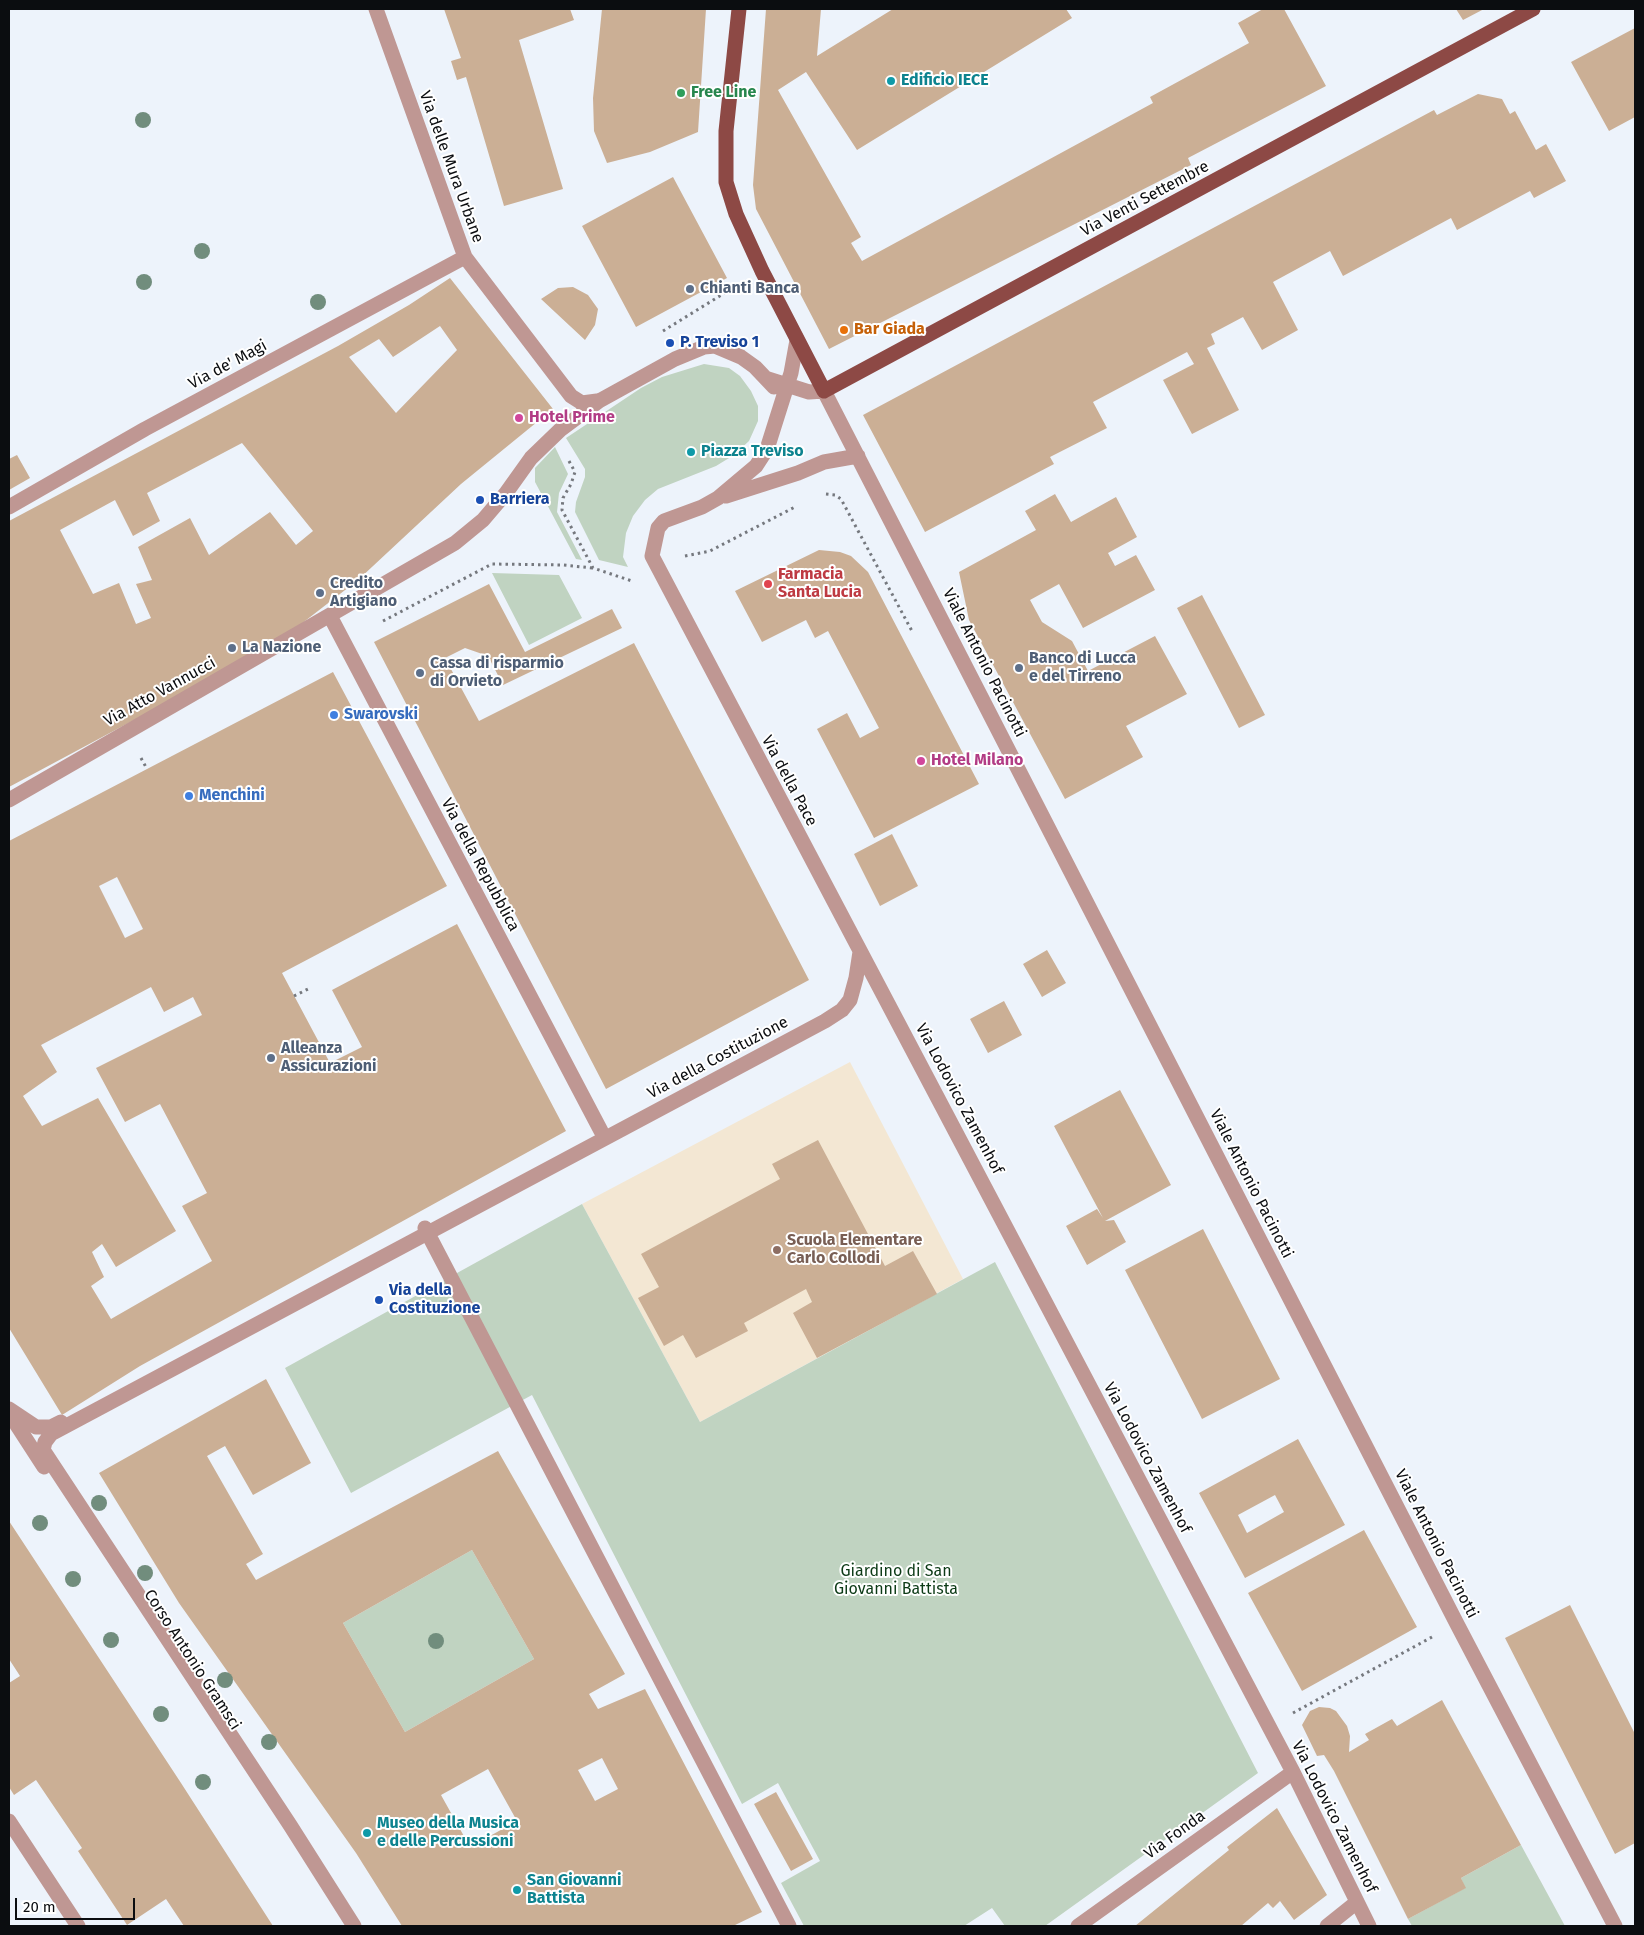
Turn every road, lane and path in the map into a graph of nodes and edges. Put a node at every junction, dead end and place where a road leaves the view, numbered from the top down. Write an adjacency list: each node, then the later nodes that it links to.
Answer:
1 (376, 9): 4 (street, Via delle Mura Urbane)
2 (739, 9): 5 (main road)
3 (1532, 9): 10 (main road, Via Venti Settembre)
4 (465, 257): 11 (street, Via delle Mura Urbane); 18 (street, Via de' Magi)
5 (762, 271): 6 (path); 7 (main road)
6 (656, 335)
7 (797, 340): 9 (street); 10 (main road)
8 (768, 379): 9 (street); 11 (street); 12 (street)
9 (787, 384): 10 (street); 12 (street)
10 (824, 392): 14 (street)
11 (599, 401): 13 (street)
12 (781, 402): 16 (street)
13 (554, 436): 19 (path); 21 (street)
14 (858, 456): 16 (street); 35 (street, Viale Antonio Pacinotti)
15 (824, 494): 22 (path)
16 (718, 498): 20 (street)
17 (803, 502): 20 (path)
18 (9, 507)
19 (592, 568): 20 (path); 23 (path)
20 (659, 570): 25 (street, Via della Pace)
21 (330, 616): 23 (street, Via della Repubblica); 24 (street, Via Atto Vannucci)
22 (915, 637)
23 (343, 641): 29 (street, Via della Repubblica)
24 (9, 800)
25 (856, 946): 28 (street, Via della Pace); 29 (street, Via della Costituzione); 30 (street, Via della Costituzione)
26 (310, 988): 27 (path)
27 (294, 996)
28 (891, 1007): 36 (street, Via Lodovico Zamenhof)
29 (601, 1131): 30 (street, Via della Costituzione)
30 (426, 1230): 33 (street, Via della Costituzione); 43 (street)
31 (9, 1409): 33 (street)
32 (9, 1413): 34 (street, Corso Antonio Gramsci)
33 (51, 1430): 34 (street, Via della Costituzione); 42 (street, Corso Antonio Gramsci)
34 (35, 1453): 41 (street, Corso Antonio Gramsci)
35 (1457, 1624): 36 (path); 47 (street, Viale Antonio Pacinotti)
36 (1268, 1726): 37 (street, Via Lodovico Zamenhof)
37 (1293, 1772): 39 (street, Via Lodovico Zamenhof); 44 (street, Via Fonda)
38 (9, 1821): 40 (street)
39 (1357, 1902): 45 (street); 46 (street, Via Lodovico Zamenhof)
40 (78, 1926)
41 (344, 1926)
42 (354, 1926)
43 (789, 1926)
44 (1078, 1926)
45 (1327, 1926)
46 (1369, 1926)
47 (1615, 1926)

